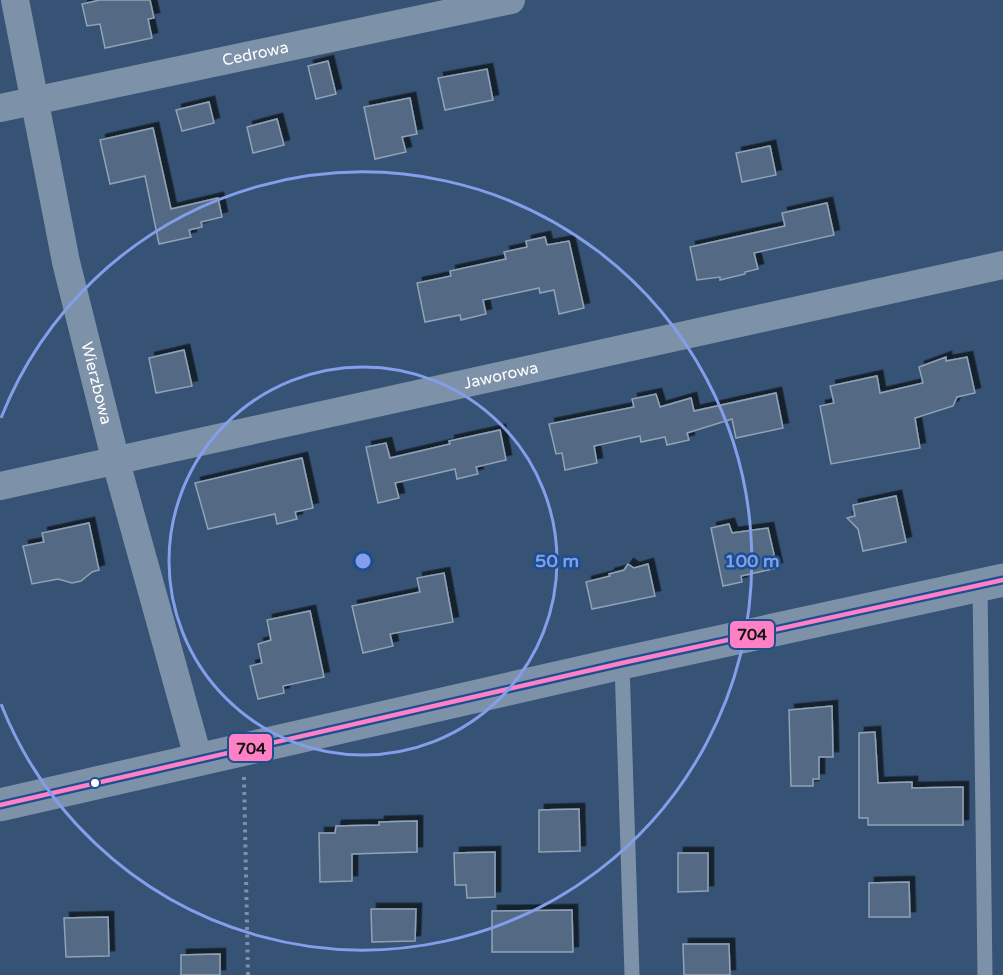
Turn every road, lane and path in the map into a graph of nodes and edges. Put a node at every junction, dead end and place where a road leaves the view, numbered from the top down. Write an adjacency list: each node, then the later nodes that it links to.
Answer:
1 (15, 0): 3 (street, Wierzbowa)
2 (511, 0): 3 (street, Cedrowa)
3 (35, 101): 4 (street, Cedrowa); 6 (street, Wierzbowa)
4 (0, 108)
5 (1003, 266): 6 (street, Jaworowa)
6 (116, 462): 7 (street, Jaworowa); 11 (street, Wierzbowa)
7 (0, 486)
8 (992, 583): 9 (street); 15 (lane)
9 (622, 663): 10 (street); 14 (lane)
10 (244, 749): 11 (street); 13 (path)
11 (199, 761): 12 (street)
12 (0, 805)
13 (248, 975)
14 (632, 975)
15 (985, 975)

